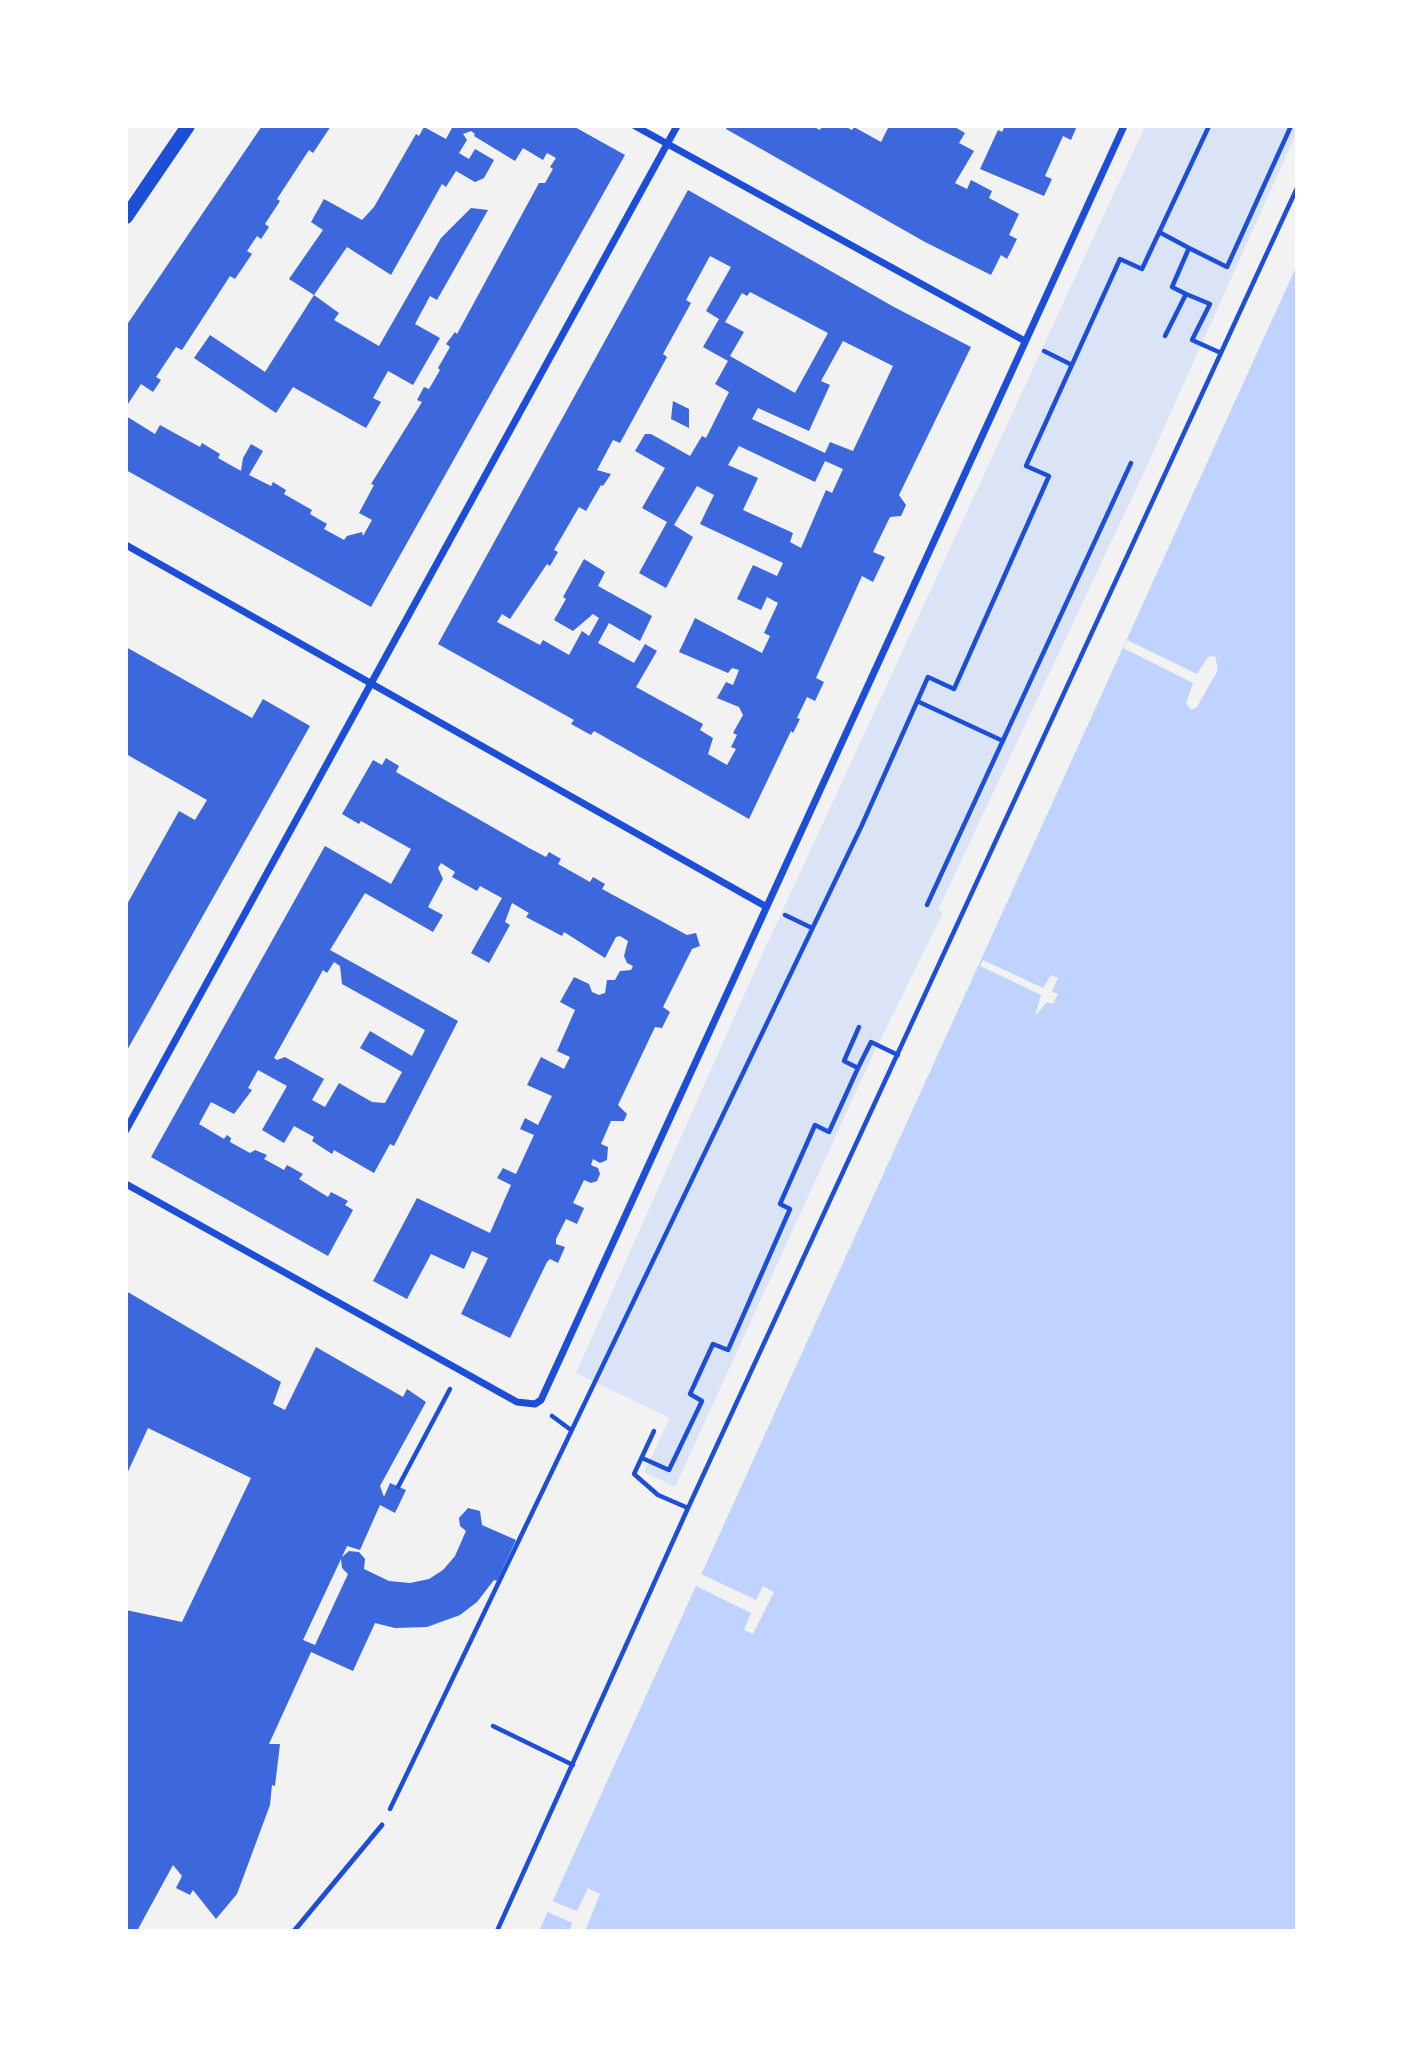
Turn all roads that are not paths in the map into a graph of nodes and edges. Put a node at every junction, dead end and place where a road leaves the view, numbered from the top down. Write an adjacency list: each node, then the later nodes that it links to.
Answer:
1 (188, 126): 6 (main road)
2 (635, 126): 5 (street)
3 (677, 126): 5 (street)
4 (1124, 126): 7 (street)
5 (667, 144): 7 (street); 9 (street)
6 (126, 218)
7 (1025, 341): 10 (street)
8 (126, 545): 9 (street)
9 (373, 682): 10 (street); 11 (street)
10 (765, 906): 12 (street)
11 (126, 1129)
12 (126, 1184)
13 (382, 1825): 14 (lane)
14 (293, 1931)

